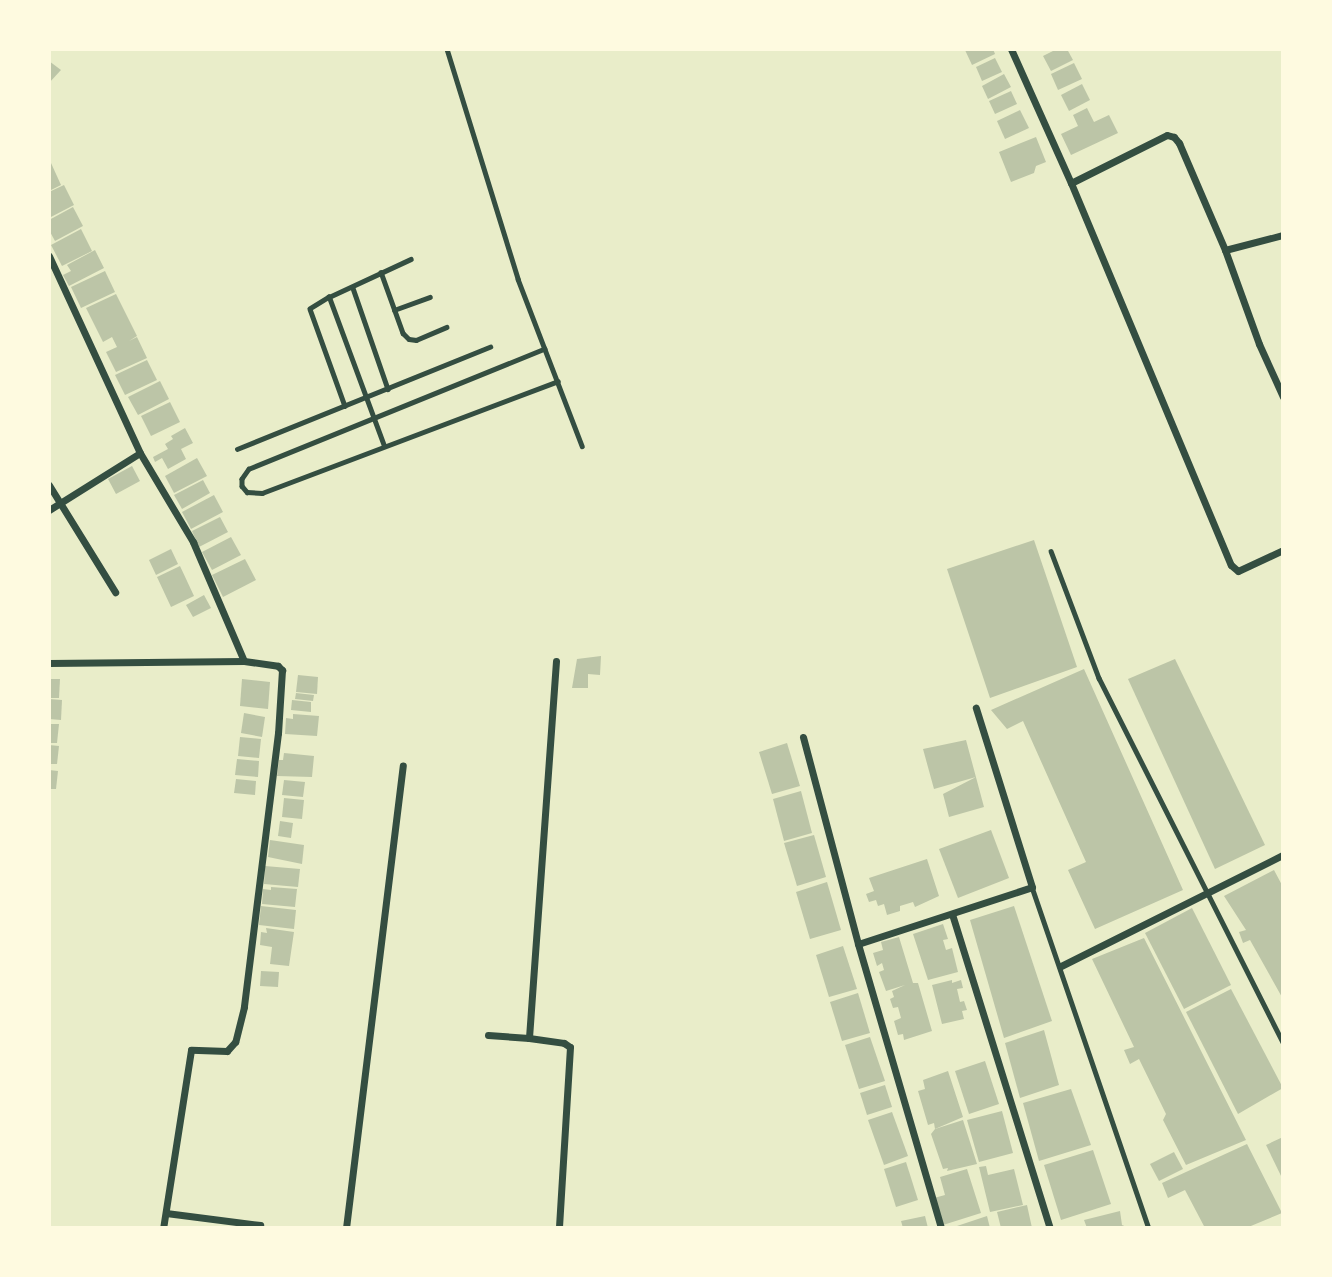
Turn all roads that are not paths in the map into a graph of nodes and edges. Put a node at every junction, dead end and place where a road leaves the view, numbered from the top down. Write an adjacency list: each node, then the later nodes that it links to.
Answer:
1 (447, 49): 15 (lane)
2 (1012, 49): 3 (street)
3 (1071, 183): 5 (street); 31 (street)
4 (1283, 235): 5 (street)
5 (1225, 250): 17 (street)
6 (49, 256): 27 (street)
7 (411, 259): 8 (lane)
8 (381, 272): 9 (lane); 12 (lane)
9 (353, 288): 11 (lane); 19 (lane)
10 (430, 296): 12 (lane)
11 (329, 297): 20 (lane); 22 (lane)
12 (394, 310): 13 (lane)
13 (446, 327)
14 (490, 347): 19 (lane)
15 (545, 349): 18 (lane); 23 (lane)
16 (1283, 374): 17 (street)
17 (1274, 377): 21 (street)
18 (558, 381): 24 (lane); 25 (lane)
19 (388, 389): 20 (lane)
20 (366, 397): 22 (lane); 23 (lane)
21 (1283, 397)
22 (345, 406): 26 (lane)
23 (374, 418): 24 (lane); 24 (lane)
24 (384, 446)
25 (582, 446)
26 (237, 449)
27 (140, 453): 29 (street); 34 (street)
28 (49, 485): 29 (street)
29 (59, 505): 30 (street); 33 (street)
30 (49, 510)
31 (1283, 550)
32 (1051, 551): 42 (lane)
33 (115, 592)
34 (244, 661): 36 (street); 49 (street)
35 (556, 661): 47 (street)
36 (49, 663)
37 (976, 708): 41 (street)
38 (803, 737): 44 (street)
39 (403, 766): 52 (street)
40 (1283, 855): 42 (street)
41 (1031, 887): 43 (street); 45 (lane)
42 (1208, 892): 45 (street); 48 (lane)
43 (952, 914): 44 (street); 55 (street)
44 (858, 944): 54 (street)
45 (1061, 966): 56 (lane)
46 (488, 1035): 47 (street)
47 (529, 1038): 53 (street)
48 (1283, 1043)
49 (166, 1213): 50 (street); 51 (street)
50 (260, 1225)
51 (163, 1228)
52 (345, 1228)
53 (559, 1228)
54 (940, 1228)
55 (1050, 1228)
56 (1149, 1228)

